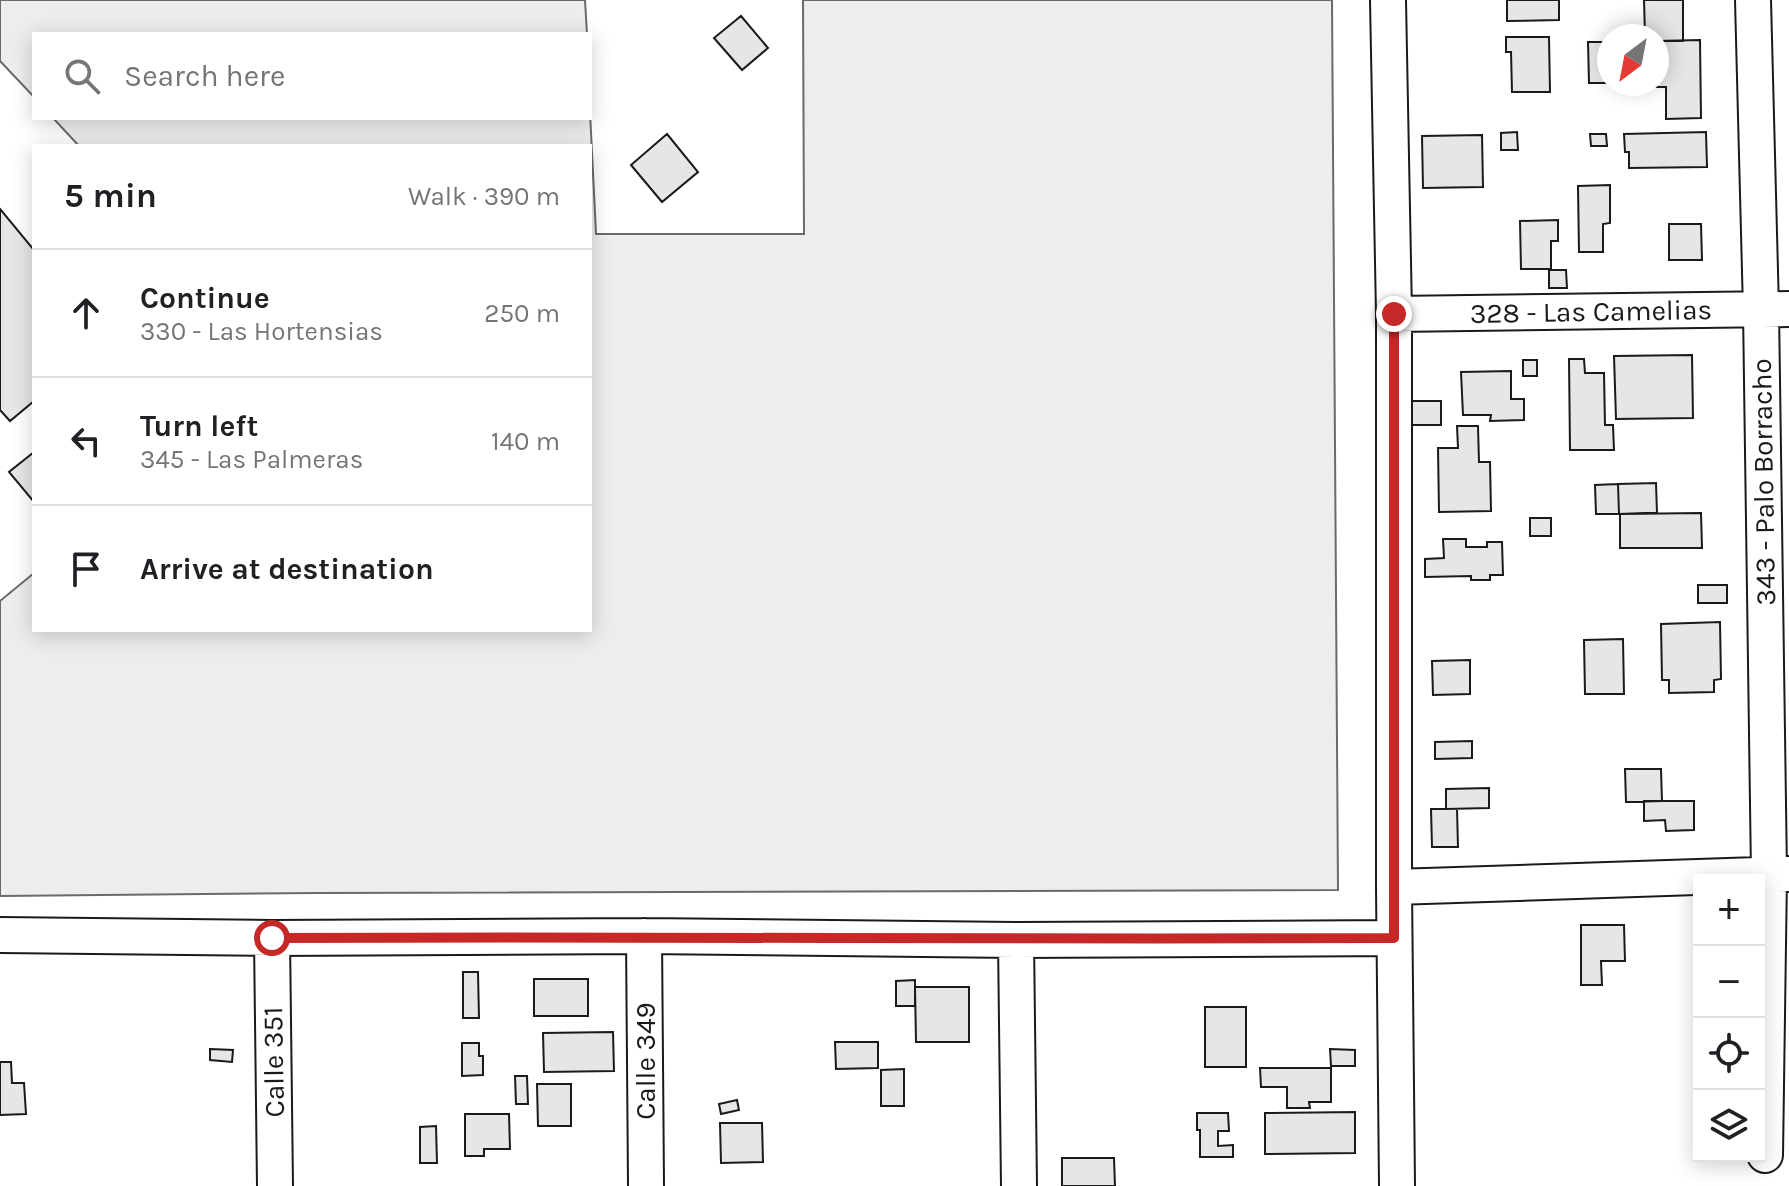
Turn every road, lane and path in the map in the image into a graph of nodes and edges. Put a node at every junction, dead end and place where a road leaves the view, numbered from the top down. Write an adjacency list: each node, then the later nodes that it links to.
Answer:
1 (1388, 0): 4 (street)
2 (1753, 0): 3 (street, 343 - Palo Borracho)
3 (1775, 309): 4 (street, 328 - Las Camelias); 5 (street, 343 - Palo Borracho)
4 (1394, 314): 6 (street)
5 (1779, 874): 6 (street); 12 (street, 343 - Palo Borracho)
6 (1394, 887): 10 (street)
7 (0, 935): 9 (street)
8 (644, 936): 9 (street); 11 (street); 14 (street, Calle 349)
9 (272, 938): 13 (street, Calle 351)
10 (1394, 938): 11 (street); 16 (street)
11 (1016, 940): 15 (street)
12 (1765, 1155)
13 (275, 1186)
14 (646, 1186)
15 (1019, 1186)
16 (1397, 1186)

